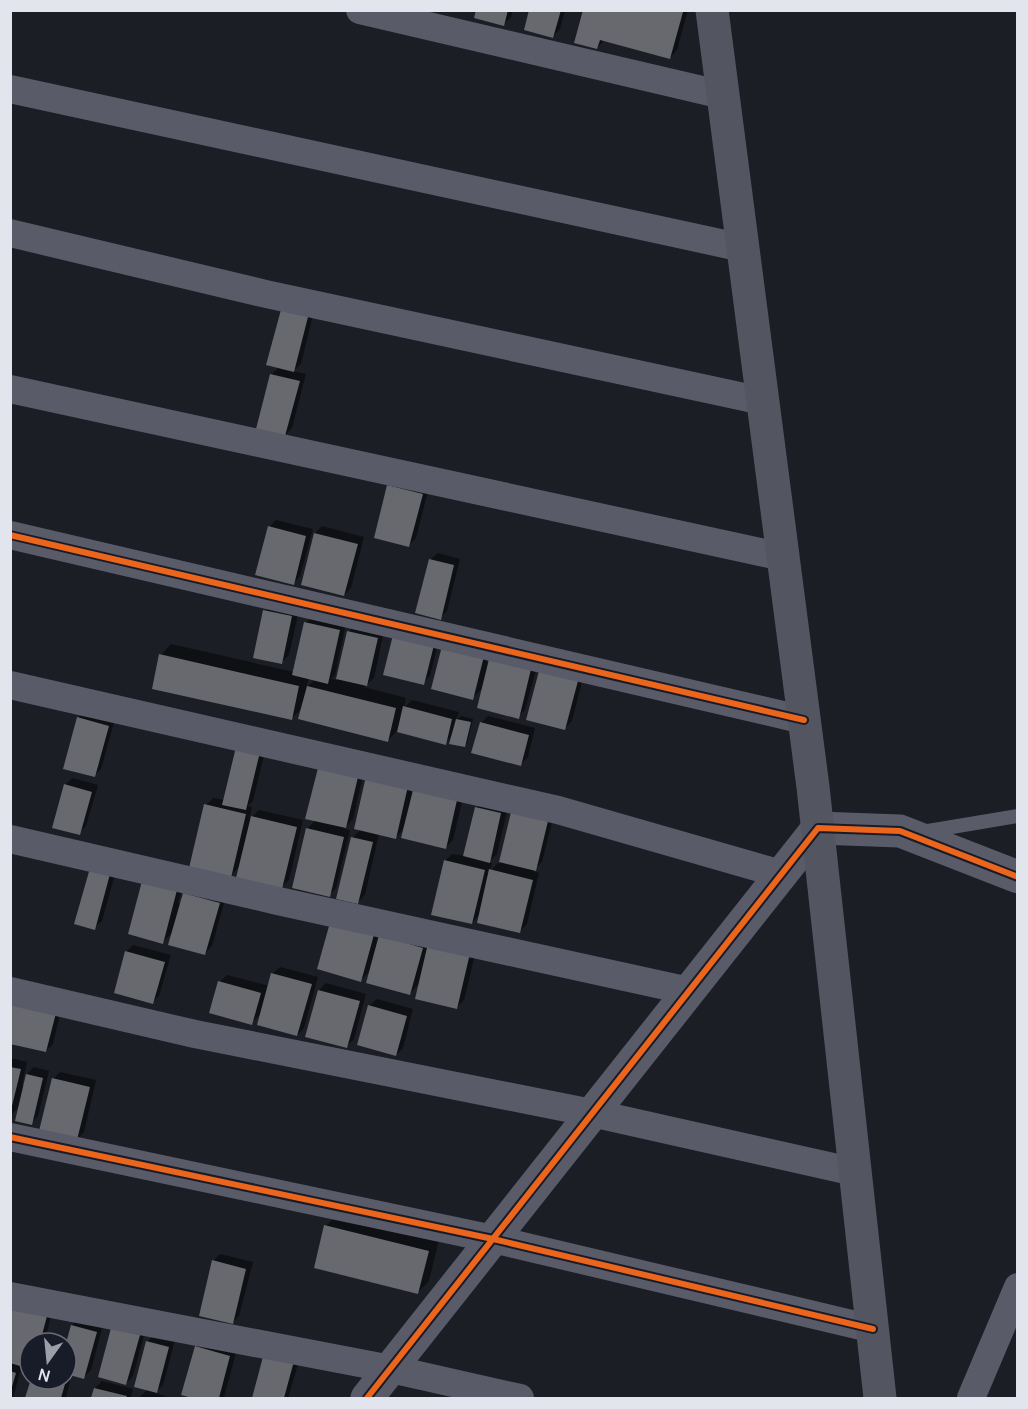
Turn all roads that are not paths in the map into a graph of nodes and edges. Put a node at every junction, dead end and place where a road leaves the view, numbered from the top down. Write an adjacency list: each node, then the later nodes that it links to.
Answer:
1 (360, 10): 4 (street)
2 (712, 10): 4 (main road)
3 (10, 89): 6 (street)
4 (723, 95): 6 (main road)
5 (10, 233): 8 (street)
6 (743, 248): 8 (main road)
7 (10, 389): 10 (street)
8 (763, 401): 10 (main road)
9 (10, 535): 12 (street)
10 (783, 558): 12 (main road)
11 (10, 685): 17 (street)
12 (804, 720): 14 (main road)
13 (1017, 816): 15 (lane)
14 (818, 828): 15 (street); 17 (street); 23 (main road)
15 (909, 835): 18 (street)
16 (10, 839): 20 (street)
17 (781, 874): 20 (street)
18 (1017, 877)
19 (10, 991): 21 (street)
20 (689, 991): 21 (street)
21 (592, 1113): 23 (street); 24 (street)
22 (10, 1137): 24 (street)
23 (855, 1172): 27 (main road)
24 (493, 1239): 27 (street); 28 (street)
25 (1017, 1287): 32 (street)
26 (10, 1296): 28 (street)
27 (873, 1329): 31 (main road)
28 (391, 1369): 29 (street); 30 (street)
29 (367, 1398)
30 (520, 1398)
31 (880, 1398)
32 (971, 1398)

